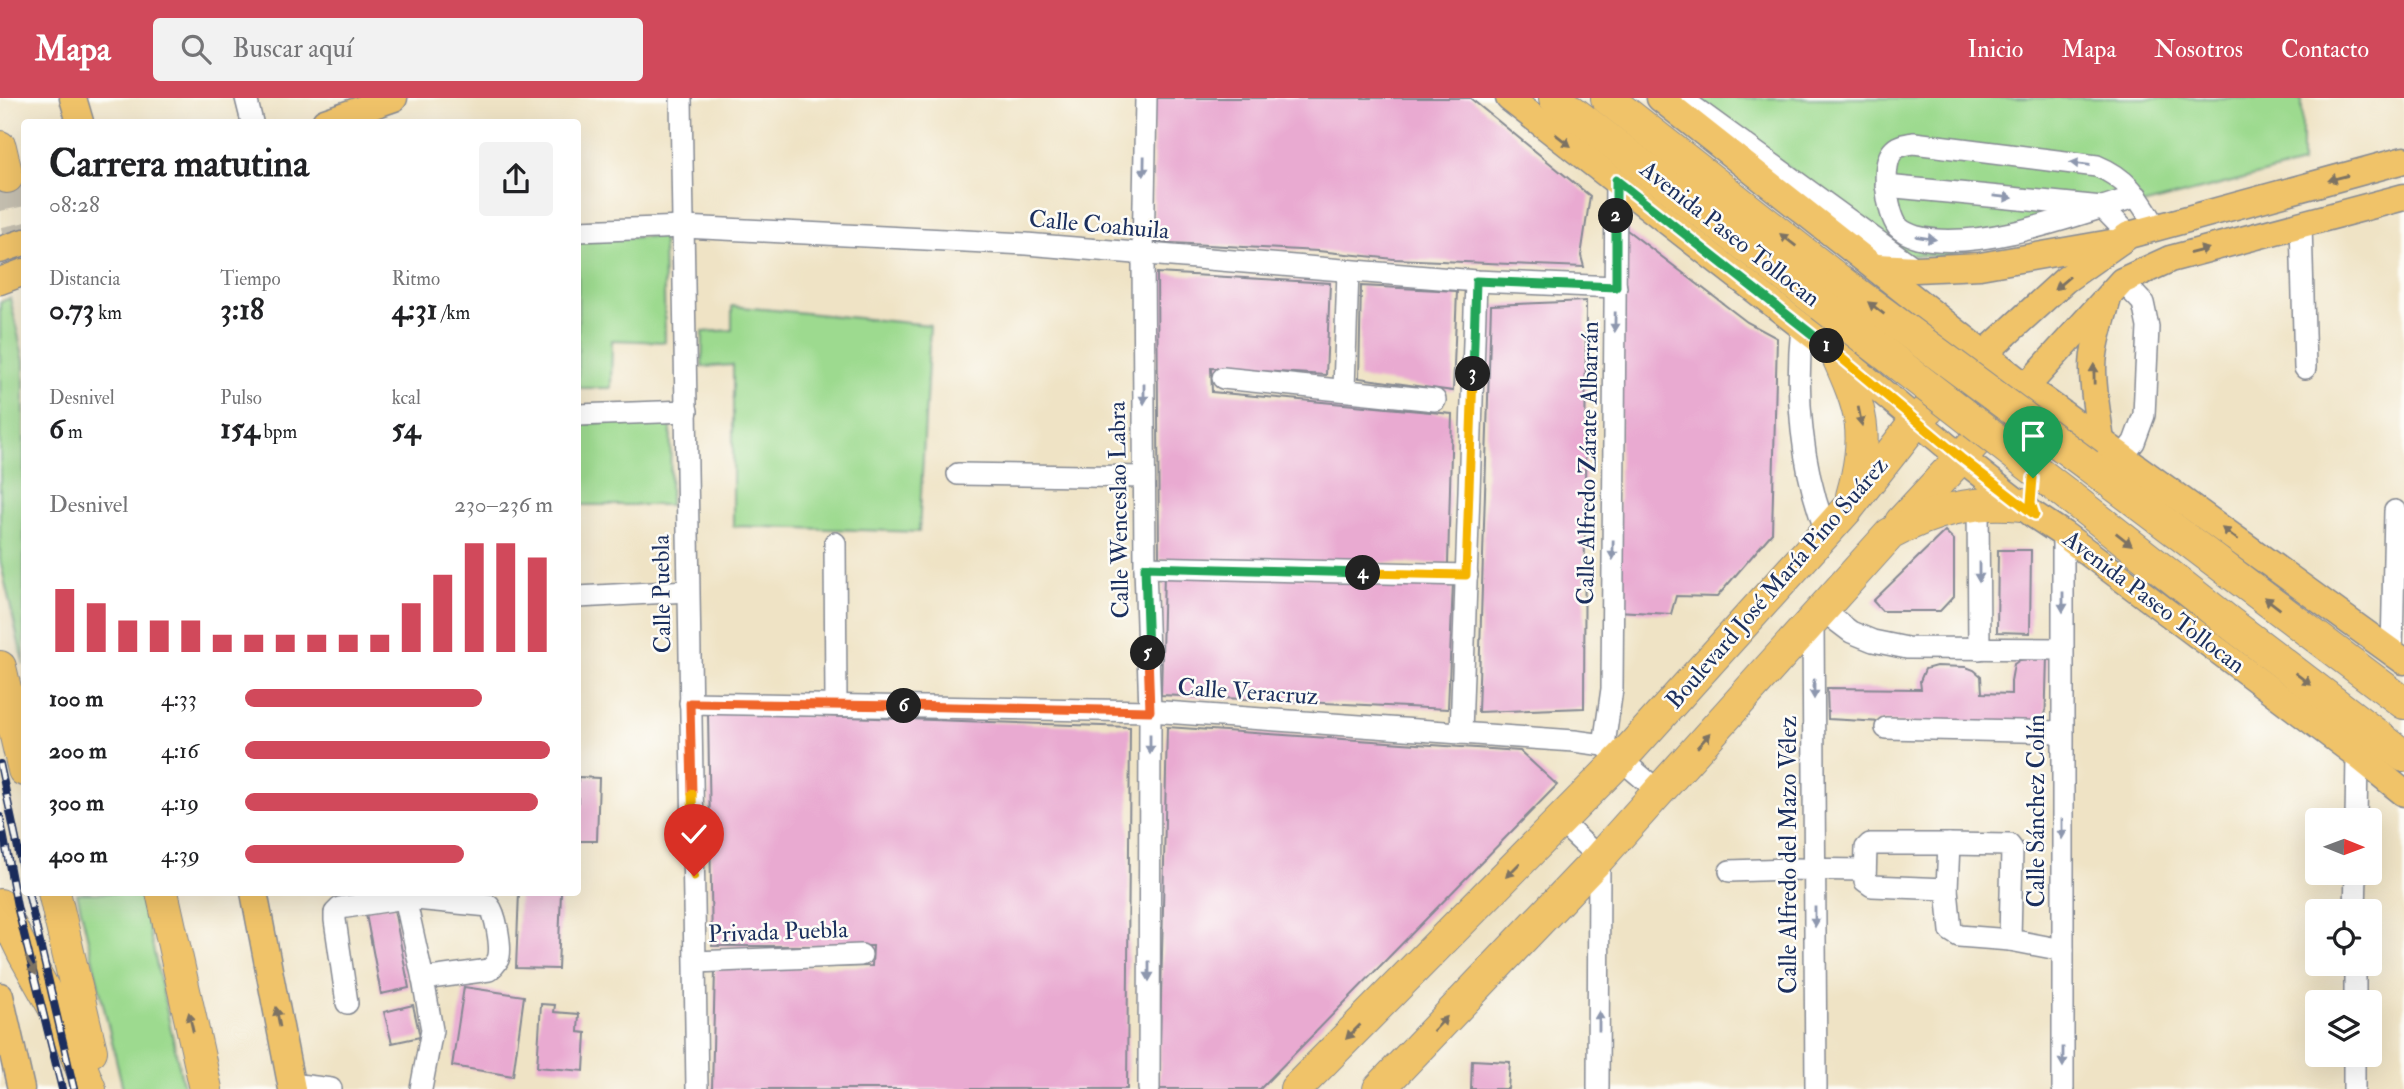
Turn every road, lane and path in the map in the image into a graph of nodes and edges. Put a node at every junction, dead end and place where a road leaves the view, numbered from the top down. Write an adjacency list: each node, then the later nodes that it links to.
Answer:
1 (73, 98): 11 (main road); 12 (main road)
2 (246, 98): 13 (street)
3 (394, 98): 14 (main road)
4 (681, 98): 23 (street, Calle Puebla)
5 (1146, 98): 28 (street, Calle Wenceslao Labra, one-way to 28)
6 (1509, 98): 16 (main road, Avenida Paseo Tollocan, one-way to 16)
7 (1555, 98): 36 (highway, Avenida Paseo Tollocan)
8 (1607, 98): 36 (highway, Avenida Paseo Tollocan, one-way to 8)
9 (1660, 98): 33 (main road, Avenida Paseo Tollocan)
10 (1681, 98): 33 (street)
11 (68, 119)
12 (79, 119)
13 (251, 119)
14 (334, 119)
15 (2404, 160): 22 (main road, Boulevard José María Pino Suárez, one-way to 22)
16 (1616, 180): 34 (street, Calle Alfredo Zárate Albarrán); 36 (main road, Avenida Paseo Tollocan)
17 (1886, 186): 18 (street, one-way to 17); 20 (street, one-way to 20); 20 (street, one-way to 20)
18 (2137, 196): 20 (street); 22 (street)
19 (2404, 197): 21 (main road)
20 (2102, 207): 25 (street)
21 (2301, 224): 35 (main road, one-way to 21); 39 (street)
22 (2156, 226): 25 (main road, Boulevard José María Pino Suárez)
23 (684, 227): 24 (street, Calle Coahuila); 28 (street, Calle Coahuila); 44 (street, Calle Puebla)
24 (581, 231)
25 (2123, 239): 33 (main road); 37 (main road, Boulevard José María Pino Suárez, one-way to 37)
26 (21, 243): 27 (main road)
27 (0, 250)
28 (1143, 255): 29 (street, Calle Coahuila); 50 (street, Calle Wenceslao Labra, one-way to 50)
29 (1348, 271): 32 (street, Calle Coahuila); 42 (street)
30 (21, 273): 31 (main road)
31 (0, 281)
32 (1476, 281): 34 (street, Calle Coahuila); 60 (street)
33 (1912, 281): 37 (main road, Avenida Paseo Tollocan); 38 (main road)
34 (1616, 287): 75 (street, Calle Alfredo Zárate Albarrán, one-way to 75)
35 (2116, 287): 41 (main road); 47 (main road, one-way to 35); 47 (street)
36 (1822, 304): 38 (main road, Avenida Paseo Tollocan); 47 (highway, Avenida Paseo Tollocan, one-way to 36, bridge); 55 (street); 77 (highway, Avenida Paseo Tollocan, one-way to 77, bridge)
37 (1985, 354): 41 (main road, Avenida Paseo Tollocan); 46 (highway, Boulevard José María Pino Suárez)
38 (1847, 362): 46 (main road, Avenida Paseo Tollocan); 52 (highway, one-way to 52)
39 (2305, 368)
40 (1223, 378): 42 (street)
41 (2026, 387): 47 (main road, Avenida Paseo Tollocan); 48 (highway)
42 (1344, 389): 43 (street)
43 (1435, 400)
44 (687, 411): 45 (street); 61 (street, Calle Puebla)
45 (581, 415)
46 (1916, 420): 48 (main road, Avenida Paseo Tollocan); 52 (highway, Boulevard José María Pino Suárez)
47 (2107, 453): 53 (main road); 66 (main road, Avenida Paseo Tollocan, one-way to 47); 69 (highway, Avenida Paseo Tollocan, one-way to 47)
48 (1961, 458): 53 (main road, Avenida Paseo Tollocan); 56 (highway)
49 (958, 474): 50 (street)
50 (1144, 477): 59 (street, Calle Wenceslao Labra)
51 (1978, 503): 53 (highway); 56 (highway); 64 (street, one-way to 64)
52 (1848, 508): 55 (highway, Boulevard José María Pino Suárez)
53 (2028, 510): 57 (main road, Avenida Paseo Tollocan)
54 (2395, 511): 66 (street)
55 (1826, 531): 75 (highway, Boulevard José María Pino Suárez)
56 (1890, 534): 63 (highway)
57 (2063, 534): 65 (street, Calle Sánchez Colín, one-way to 65); 76 (main road, Avenida Paseo Tollocan)
58 (835, 543): 70 (street)
59 (1145, 567): 60 (street); 71 (street, Calle Wenceslao Labra)
60 (1466, 575): 74 (street)
61 (688, 591): 62 (street); 68 (street, Calle Puebla)
62 (581, 597)
63 (1818, 616): 64 (street); 79 (highway, one-way to 63); 85 (street, Calle Alfredo del Mazo Vélez, one-way to 85)
64 (1979, 649): 65 (street)
65 (2063, 649): 73 (street, Calle Sánchez Colín)
66 (2398, 656)
67 (0, 667): 78 (highway)
68 (690, 703): 70 (street, Calle Veracruz); 98 (street, Calle Puebla)
69 (2404, 704)
70 (836, 705): 71 (street, Calle Veracruz)
71 (1150, 711): 74 (street, Calle Veracruz); 113 (street, Calle Wenceslao Labra, one-way to 113)
72 (1886, 728): 73 (street)
73 (2062, 732): 96 (street, Calle Sánchez Colín, one-way to 96)
74 (1461, 733): 75 (street, Calle Veracruz)
75 (1613, 752): 79 (street); 82 (highway, Boulevard José María Pino Suárez)
76 (2357, 755): 80 (main road, Avenida Paseo Tollocan); 81 (street)
77 (2404, 755)
78 (21, 757)
79 (1658, 791): 84 (highway)
80 (2404, 793)
81 (2356, 808)
82 (1561, 822): 84 (street); 114 (highway, Boulevard José María Pino Suárez, one-way to 114)
83 (1949, 844): 86 (street); 88 (street); 95 (street)
84 (1600, 858): 115 (highway, one-way to 84); 116 (street, one-way to 84)
85 (1815, 870): 86 (street); 87 (street); 117 (street, Calle Alfredo del Mazo Vélez, one-way to 117)
86 (1864, 870): 88 (street)
87 (1730, 871)
88 (1947, 889): 95 (street)
89 (55, 896): 108 (highway)
90 (163, 896): 99 (highway)
91 (176, 896): 99 (highway)
92 (255, 896): 105 (main road, one-way to 92)
93 (405, 898): 100 (street); 100 (street); 102 (street)
94 (0, 905): 107 (highway, one-way to 107)
95 (2010, 940): 96 (street)
96 (2063, 950): 118 (street, Calle Sánchez Colín, one-way to 118)
97 (861, 955): 98 (street, Privada Puebla)
98 (696, 962): 112 (street, Calle Puebla)
99 (179, 972): 109 (highway, one-way to 99)
100 (423, 979): 111 (street)
101 (0, 996): 103 (main road)
102 (347, 1003)
103 (5, 1038): 106 (main road)
104 (2354, 1067): 119 (street)
105 (292, 1086): 110 (street)
106 (21, 1089)
107 (90, 1089)
108 (100, 1089)
109 (206, 1089)
110 (331, 1089)
111 (421, 1089)
112 (697, 1089)
113 (1149, 1089)
114 (1297, 1089)
115 (1379, 1089)
116 (1598, 1089)
117 (1816, 1089)
118 (2063, 1089)
119 (2354, 1089)

